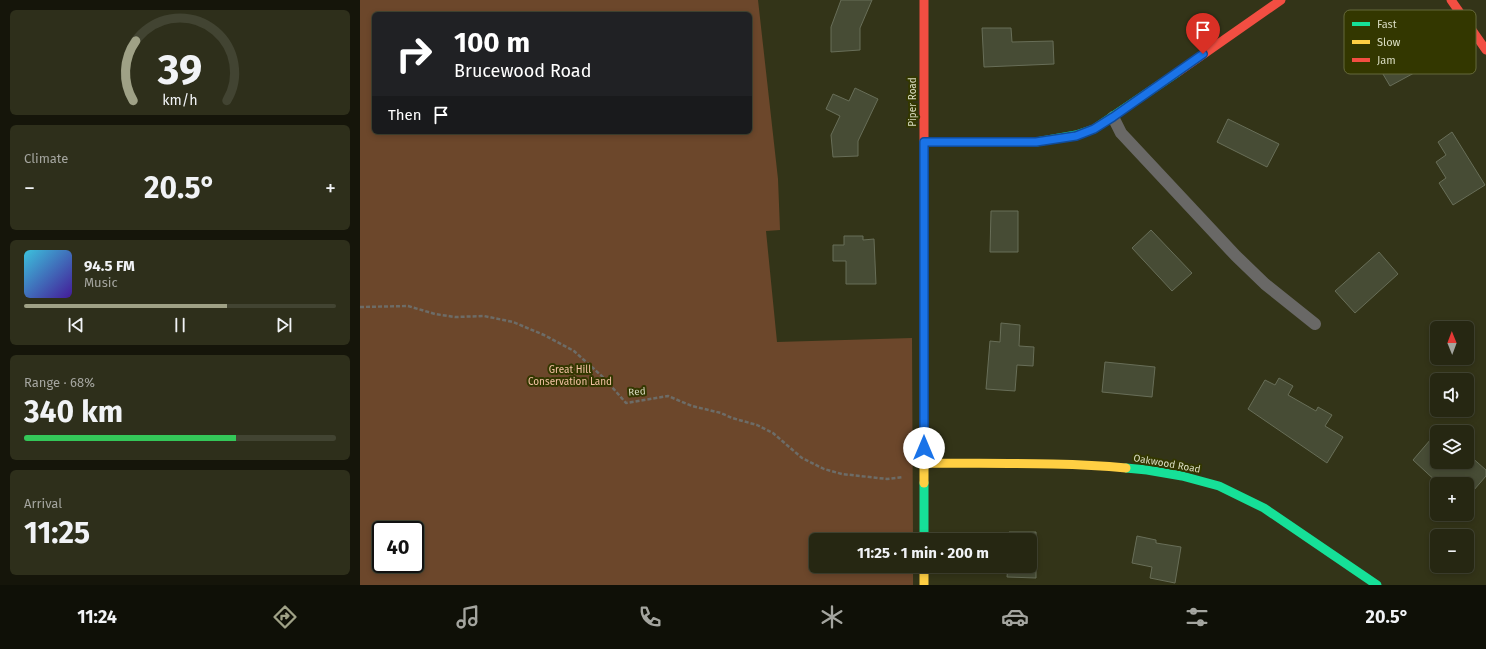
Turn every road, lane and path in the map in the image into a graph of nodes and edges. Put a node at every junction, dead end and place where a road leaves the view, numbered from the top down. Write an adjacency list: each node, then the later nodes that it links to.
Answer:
1 (924, 0): 8 (street, Piper Road)
2 (1281, 0): 7 (street)
3 (1451, 0): 4 (street)
4 (1458, 10)
5 (1476, 36): 6 (street)
6 (1486, 50)
7 (1113, 117): 8 (street); 10 (lane)
8 (924, 142): 11 (street, Piper Road)
9 (360, 306): 12 (path, Red)
10 (1316, 324)
11 (924, 463): 12 (street, Piper Road); 16 (street, Oakwood Road)
12 (924, 478): 13 (street, Piper Road)
13 (924, 533)
14 (924, 573): 15 (street)
15 (924, 585)
16 (1377, 585)

